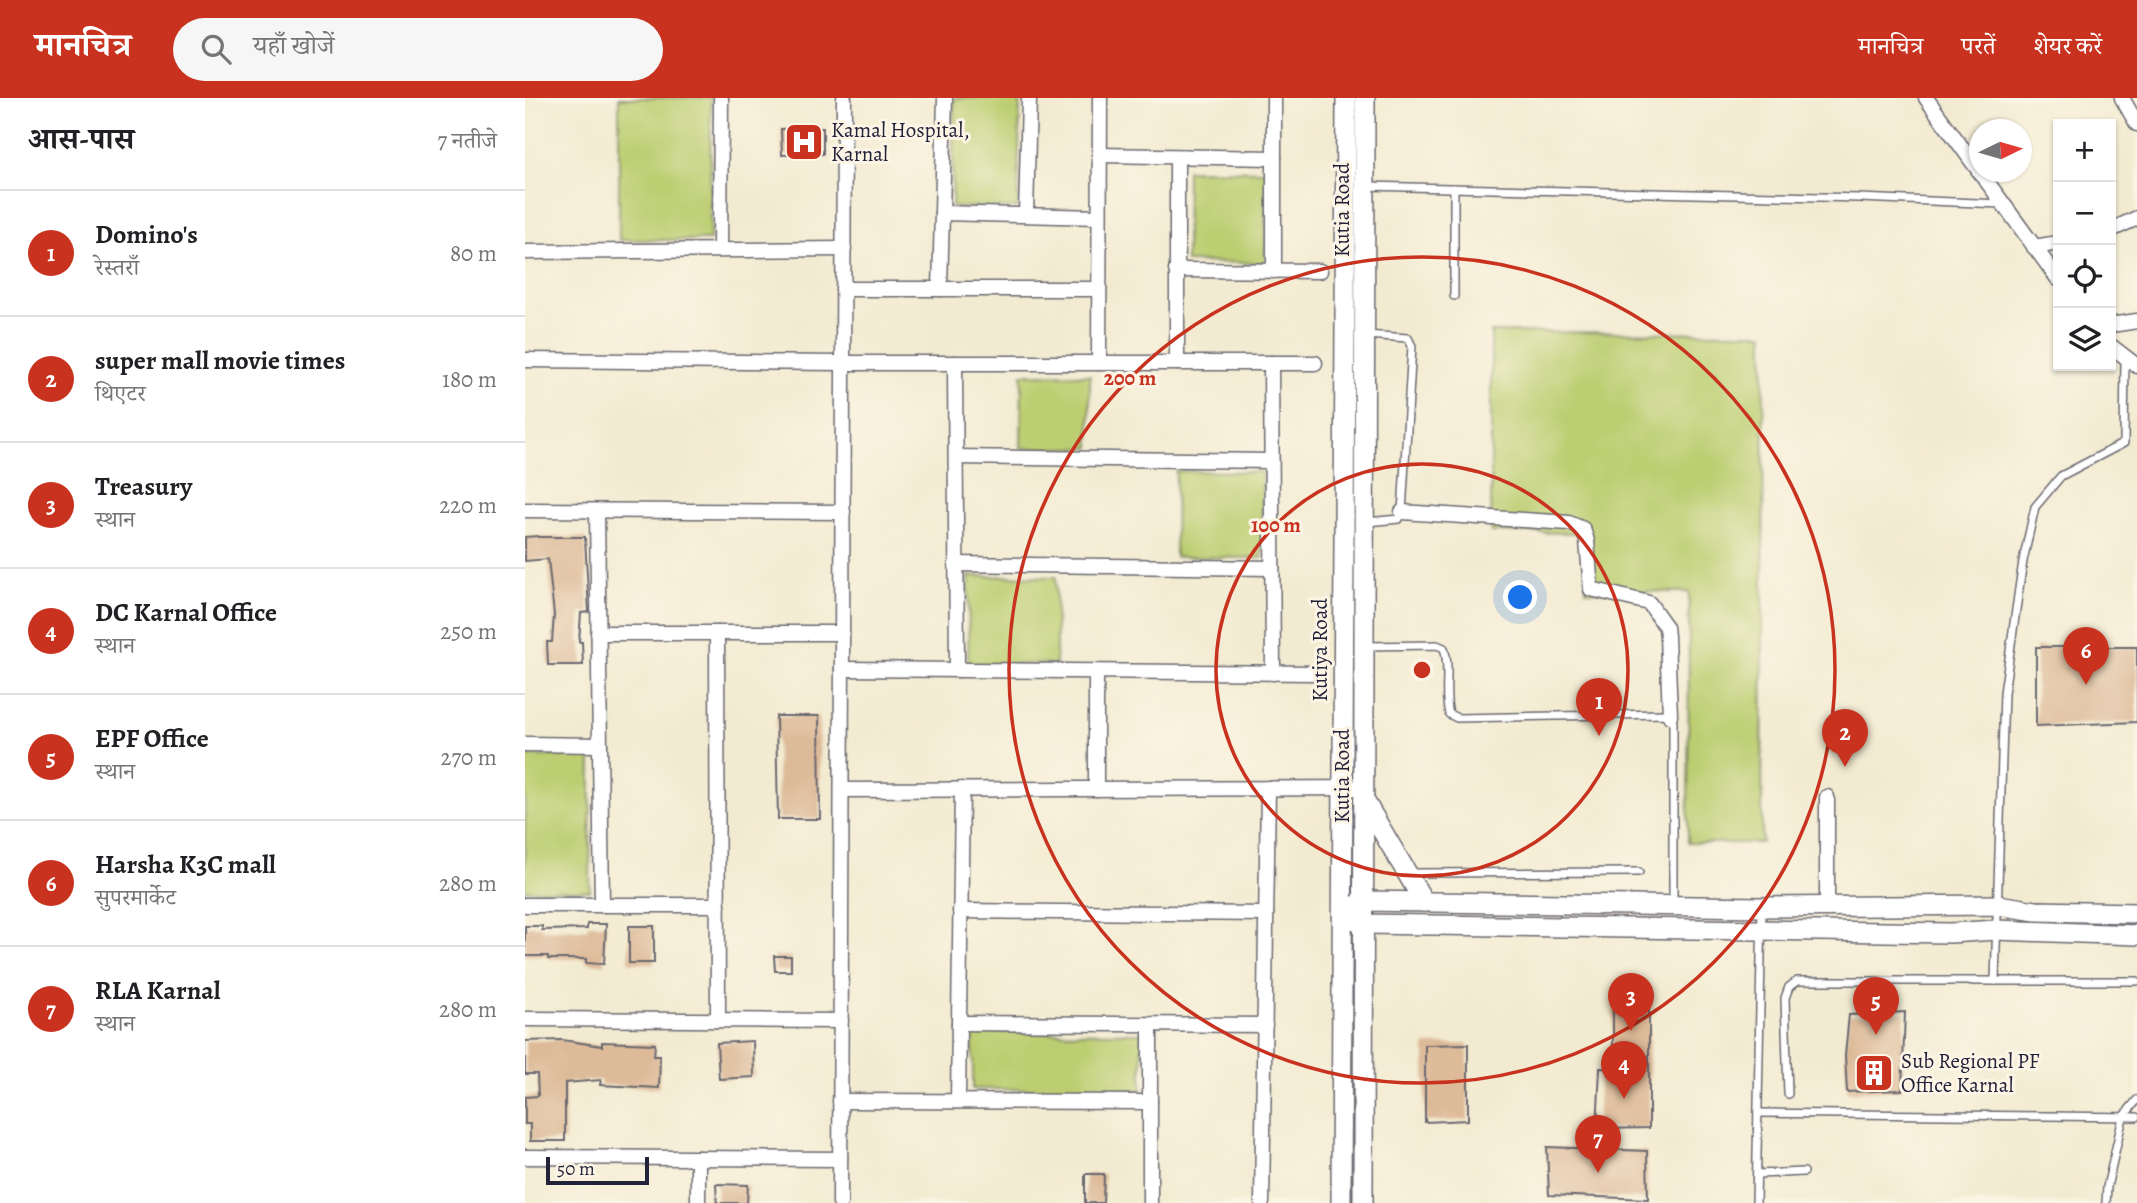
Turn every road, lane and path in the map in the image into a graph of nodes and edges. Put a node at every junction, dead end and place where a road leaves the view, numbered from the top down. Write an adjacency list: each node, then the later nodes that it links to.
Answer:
1 (721, 98): 28 (street)
2 (844, 98): 27 (street)
3 (945, 98): 20 (street)
4 (1029, 98): 21 (street)
5 (1100, 98): 12 (street)
6 (1274, 98): 15 (street)
7 (1346, 98): 72 (street, Kutiya Road)
8 (1365, 98): 17 (street, Kutia Road)
9 (1926, 98): 13 (street)
10 (2122, 98): 11 (street)
11 (2137, 124)
12 (1099, 155): 14 (street); 22 (street)
13 (1969, 156)
14 (1177, 157): 15 (street); 30 (street)
15 (1274, 158): 31 (street)
16 (1988, 182): 19 (street)
17 (1365, 186): 18 (lane); 40 (street, Kutia Road)
18 (1454, 188): 19 (lane); 37 (lane)
19 (2003, 204): 26 (street)
20 (942, 213): 21 (street); 35 (street)
21 (1026, 215): 22 (street)
22 (1099, 217): 36 (street)
23 (2137, 218): 24 (street)
24 (2116, 228)
25 (2053, 244): 26 (street)
26 (2034, 247): 33 (street)
27 (843, 249): 28 (street); 34 (street)
28 (720, 250): 29 (street)
29 (525, 252)
30 (1176, 270): 31 (street); 43 (street)
31 (1274, 271): 32 (street)
32 (1320, 271)
33 (2053, 272)
34 (843, 289): 35 (street); 45 (street)
35 (940, 289): 36 (street)
36 (1099, 289): 47 (street)
37 (1454, 296)
38 (2137, 321): 39 (street)
39 (2116, 323)
40 (1365, 335): 55 (lane); 56 (street, Kutia Road)
41 (2116, 350): 44 (street)
42 (525, 360): 45 (street)
43 (1177, 362): 47 (street); 48 (street)
44 (2131, 362): 86 (lane)
45 (843, 363): 46 (street); 54 (street)
46 (955, 363): 47 (street); 50 (street)
47 (1099, 363)
48 (1271, 363): 49 (street); 51 (street)
49 (1315, 363)
50 (955, 457): 51 (street); 57 (street)
51 (1271, 461): 58 (street)
52 (525, 510): 53 (street)
53 (597, 511): 54 (street); 59 (street)
54 (843, 512): 61 (street)
55 (1402, 512): 56 (lane); 68 (street)
56 (1364, 522): 62 (street, Kutia Road)
57 (956, 564): 58 (street); 64 (street)
58 (1272, 568): 66 (street)
59 (599, 633): 60 (street); 70 (street)
60 (717, 633): 61 (street); 85 (street)
61 (842, 634): 63 (street)
62 (1365, 646): 68 (lane); 76 (street, Kutia Road)
63 (842, 669): 64 (street); 75 (street)
64 (957, 670): 65 (street)
65 (1096, 672): 66 (street); 74 (street)
66 (1273, 673): 67 (street)
67 (1315, 674)
68 (1670, 716): 87 (lane)
69 (525, 744): 70 (street)
70 (600, 745): 84 (street)
71 (1268, 788): 72 (street); 74 (street); 92 (street)
72 (1342, 788): 76 (street); 93 (street, Kutiya Road)
73 (962, 789): 74 (street); 75 (street); 90 (street)
74 (1096, 789)
75 (842, 790): 103 (street)
76 (1364, 794): 79 (street); 80 (street, Kutia Road)
77 (1827, 797): 89 (street)
78 (1639, 872): 79 (lane)
79 (1407, 873): 81 (street)
80 (1364, 901): 81 (street); 93 (street); 94 (street, Kutia Road)
81 (1424, 902): 82 (street)
82 (1538, 904): 87 (street); 95 (street)
83 (525, 905): 84 (street)
84 (602, 905): 85 (street)
85 (718, 905): 102 (street)
86 (1998, 905): 89 (street); 91 (street); 97 (lane)
87 (1673, 906): 88 (street)
88 (1762, 907): 89 (street); 96 (lane)
89 (1827, 907)
90 (960, 911): 92 (street); 104 (street)
91 (2137, 913)
92 (1266, 914): 106 (street)
93 (1342, 914): 94 (street); 124 (street, Kutiya Road)
94 (1364, 924): 95 (street); 125 (street, Kutia Road)
95 (1537, 927): 96 (street)
96 (1762, 930): 97 (street); 112 (lane)
97 (1996, 930): 98 (street); 99 (lane)
98 (2137, 935)
99 (1995, 981): 100 (lane); 107 (lane)
100 (2137, 981)
101 (525, 1019): 102 (street)
102 (718, 1020): 103 (street)
103 (841, 1021): 109 (street)
104 (959, 1023): 105 (street); 110 (street)
105 (1150, 1025): 106 (street); 111 (street)
106 (1265, 1025): 123 (street)
107 (1787, 1094)
108 (2137, 1100): 113 (lane)
109 (841, 1101): 110 (street); 117 (street)
110 (958, 1101): 111 (street)
111 (1150, 1102): 122 (street)
112 (1758, 1113): 113 (lane); 119 (lane)
113 (2123, 1117): 114 (lane); 127 (lane)
114 (2137, 1117)
115 (525, 1157): 116 (street)
116 (698, 1158): 117 (street); 120 (street)
117 (840, 1158): 121 (street)
118 (1804, 1172): 119 (lane)
119 (1757, 1174): 126 (lane)
120 (698, 1203)
121 (840, 1203)
122 (1150, 1203)
123 (1262, 1203)
124 (1341, 1203)
125 (1363, 1203)
126 (1756, 1203)
127 (2106, 1203)

